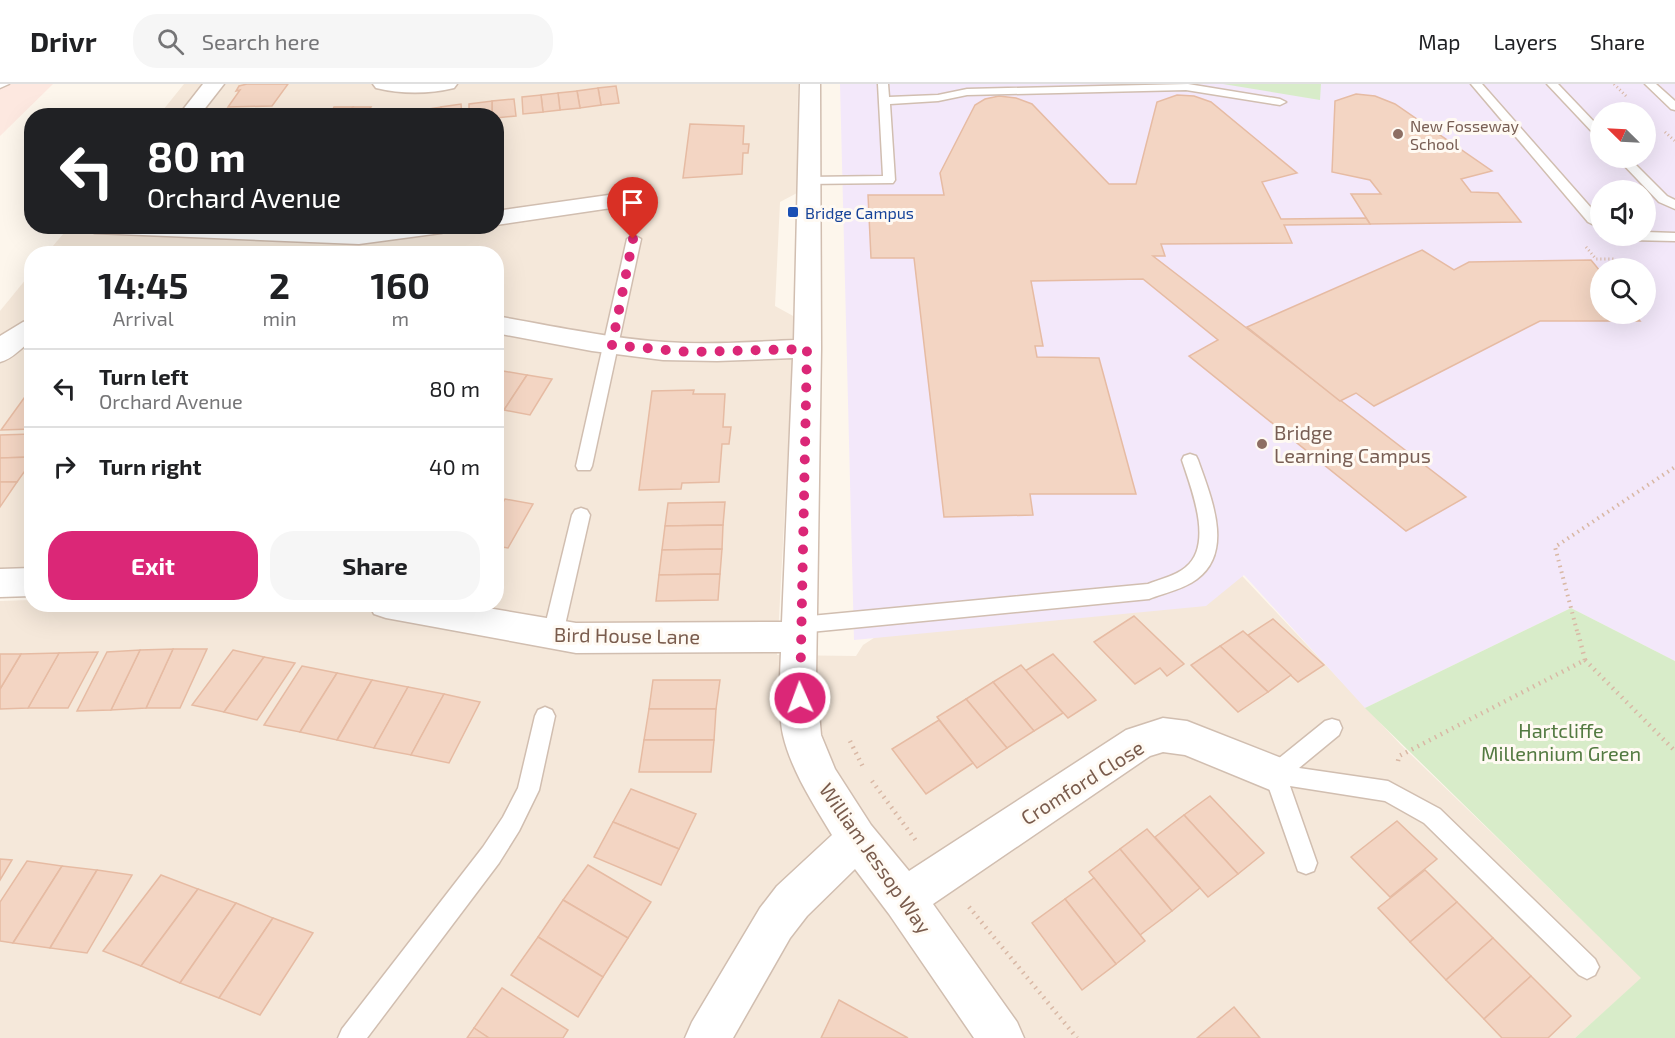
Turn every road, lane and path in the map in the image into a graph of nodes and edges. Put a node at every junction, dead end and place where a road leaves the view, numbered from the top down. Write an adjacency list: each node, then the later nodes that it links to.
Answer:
1 (4, 84): 10 (lane)
2 (214, 84): 14 (street)
3 (383, 84): 4 (street)
4 (447, 84)
5 (810, 84): 17 (street, William Jessop Way)
6 (882, 84): 11 (lane)
7 (1476, 84): 20 (lane)
8 (1552, 84): 15 (lane)
9 (1650, 84): 13 (lane)
10 (0, 85)
11 (884, 101): 12 (lane); 17 (lane)
12 (1280, 102)
13 (1675, 107)
14 (194, 108)
15 (1590, 124)
16 (1633, 168): 19 (lane)
17 (808, 181): 30 (street, William Jessop Way)
18 (644, 197): 21 (street)
19 (1675, 206)
20 (1590, 216)
21 (504, 217)
22 (287, 234): 23 (street)
23 (381, 234)
24 (1656, 237): 25 (lane)
25 (1675, 237)
26 (633, 239): 29 (lane)
27 (504, 325): 29 (street)
28 (24, 332): 31 (street)
29 (612, 345): 30 (street); 33 (lane)
30 (807, 349): 39 (street, William Jessop Way)
31 (0, 353)
32 (1190, 460): 39 (lane)
33 (584, 466)
34 (1675, 467): 41 (path)
35 (581, 515): 40 (lane)
36 (24, 582): 37 (street)
37 (0, 583)
38 (431, 612): 40 (street, Bird House Lane)
39 (800, 631): 40 (street, Bird House Lane); 47 (street, William Jessop Way)
40 (553, 634)
41 (1585, 660): 44 (path); 46 (path)
42 (545, 716): 51 (lane)
43 (1332, 728): 45 (lane)
44 (1675, 751)
45 (1275, 774): 46 (lane); 48 (lane); 49 (street, Cromford Close)
46 (1388, 791): 50 (lane)
47 (857, 839): 49 (street, William Jessop Way); 52 (street)
48 (1306, 863)
49 (904, 899): 53 (street, William Jessop Way)
50 (1587, 967)
51 (351, 1038)
52 (708, 1038)
53 (1001, 1038)

